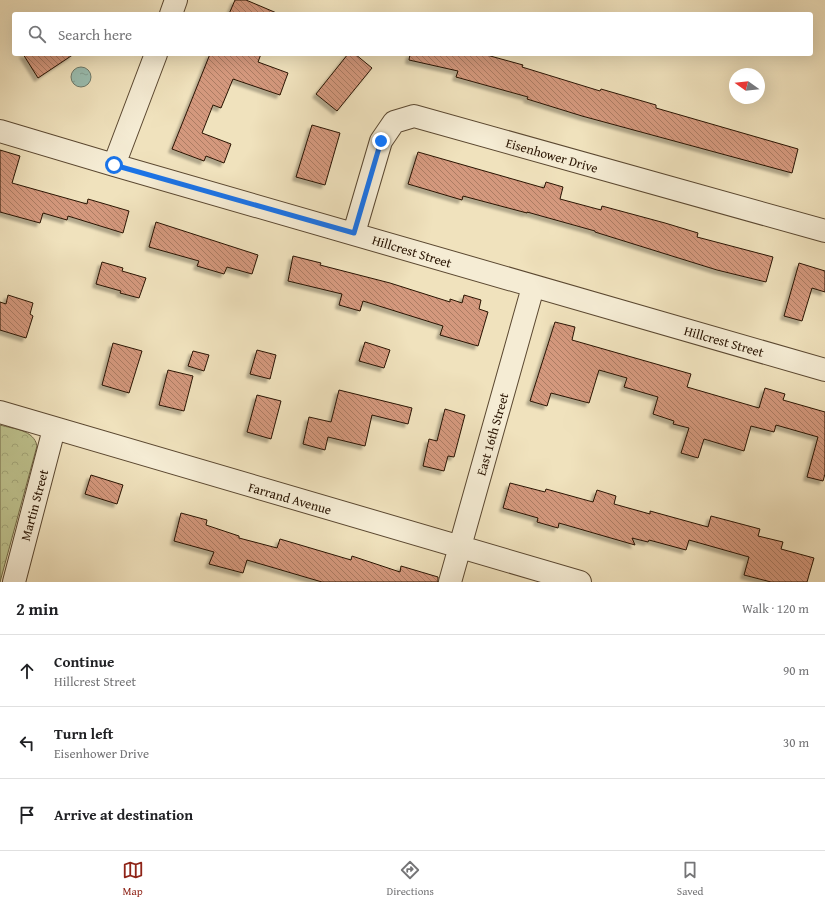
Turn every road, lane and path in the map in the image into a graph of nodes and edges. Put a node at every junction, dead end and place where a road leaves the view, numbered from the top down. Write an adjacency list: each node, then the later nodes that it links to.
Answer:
1 (176, 0): 2 (street)
2 (172, 12)
3 (155, 56): 5 (street)
4 (0, 131): 5 (street, Hillcrest Street)
5 (114, 165): 7 (street, Hillcrest Street)
6 (825, 231): 7 (street, Eisenhower Drive)
7 (354, 233): 8 (street, Hillcrest Street)
8 (533, 287): 9 (street, Hillcrest Street); 12 (street, East 16th Street)
9 (825, 370)
10 (0, 412): 11 (street, Farrand Avenue)
11 (54, 429): 12 (street, Farrand Avenue); 13 (street, Martin Street)
12 (460, 547): 14 (street, East 16th Street); 15 (street, Farrand Avenue)
13 (14, 582)
14 (450, 582)
15 (580, 582)

